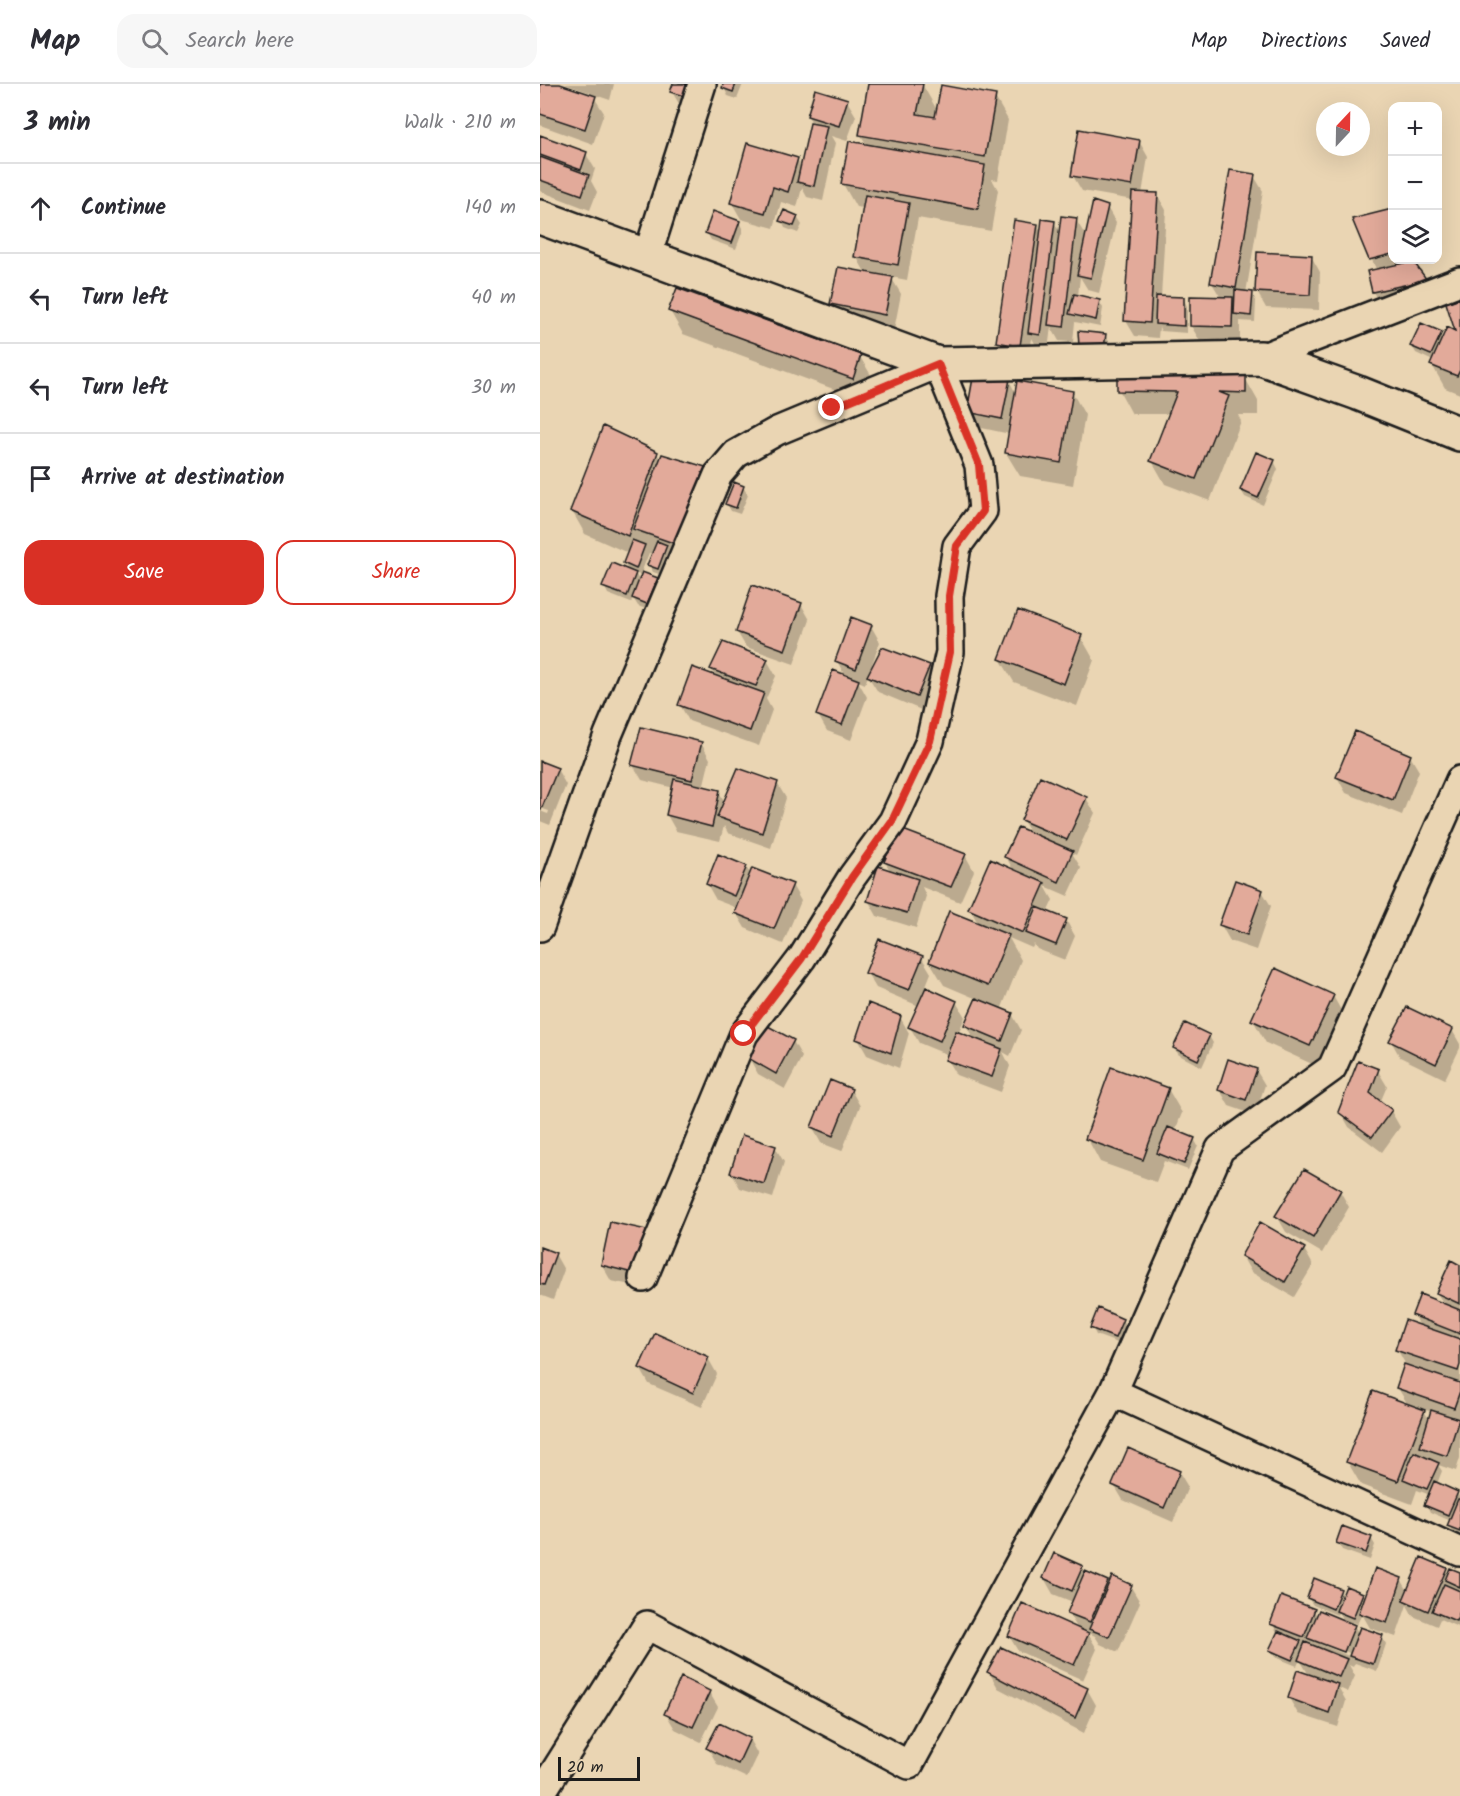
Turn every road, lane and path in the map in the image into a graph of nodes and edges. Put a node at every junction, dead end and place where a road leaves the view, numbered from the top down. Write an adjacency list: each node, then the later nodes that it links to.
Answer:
1 (702, 84): 3 (street)
2 (540, 217): 3 (street)
3 (647, 257): 6 (street)
4 (1460, 281): 5 (street)
5 (1261, 358): 6 (street); 7 (street)
6 (938, 364): 9 (street); 10 (street)
7 (1460, 434)
8 (1460, 780): 11 (street)
9 (540, 927)
10 (643, 1278)
11 (1113, 1392): 12 (street); 13 (street)
12 (1460, 1552)
13 (540, 1795)

